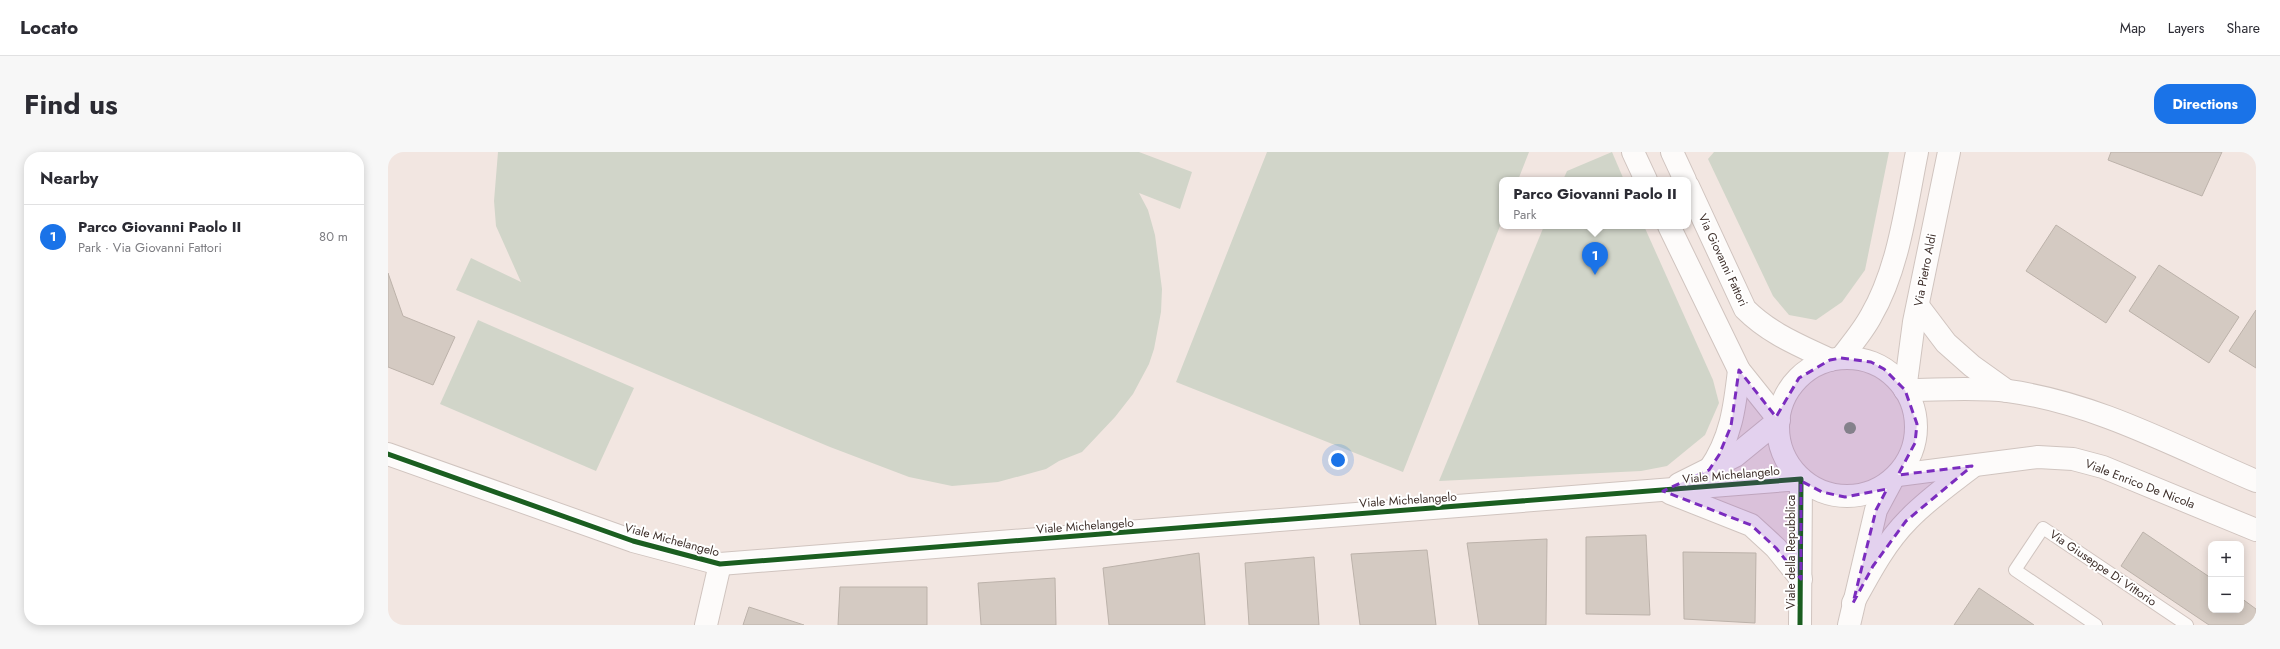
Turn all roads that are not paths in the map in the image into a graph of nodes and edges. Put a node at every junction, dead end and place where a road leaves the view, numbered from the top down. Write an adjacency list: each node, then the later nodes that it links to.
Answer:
1 (1633, 152): 5 (street)
2 (1672, 152): 6 (street)
3 (1917, 152): 10 (street)
4 (1949, 152): 9 (street, Via Pietro Aldi)
5 (1645, 177)
6 (1684, 177)
7 (1691, 192): 10 (street, Via Giovanni Fattori)
8 (1669, 229): 11 (street)
9 (1918, 306): 12 (street, Via Pietro Aldi); 13 (street)
10 (1835, 359): 12 (street); 14 (street, Viale della Repubblica)
11 (1739, 370): 14 (street); 17 (street)
12 (1905, 390): 13 (street); 18 (street)
13 (2007, 391): 20 (street)
14 (1778, 420): 17 (street, Viale Michelangelo); 19 (street, Viale della Repubblica)
15 (388, 454): 23 (street, Viale Michelangelo)
16 (1972, 466): 18 (street, Viale Enrico De Nicola); 22 (street, Viale Enrico De Nicola); 25 (street, Viale Enrico De Nicola)
17 (1709, 470): 21 (street, Viale Michelangelo)
18 (1894, 478): 19 (street, Viale della Repubblica); 25 (street)
19 (1801, 479): 21 (street, Viale Michelangelo); 24 (street, Viale della Repubblica)
20 (2256, 481)
21 (1663, 490): 23 (street, Viale Michelangelo); 24 (street, Viale Michelangelo)
22 (2256, 530)
23 (720, 564): 26 (street)
24 (1801, 579): 27 (street, Viale della Repubblica)
25 (1853, 603): 28 (street)
26 (706, 625)
27 (1800, 625)
28 (1848, 625)
29 (2096, 625): 30 (lane, Via Giuseppe Di Vittorio)
30 (2187, 625)

